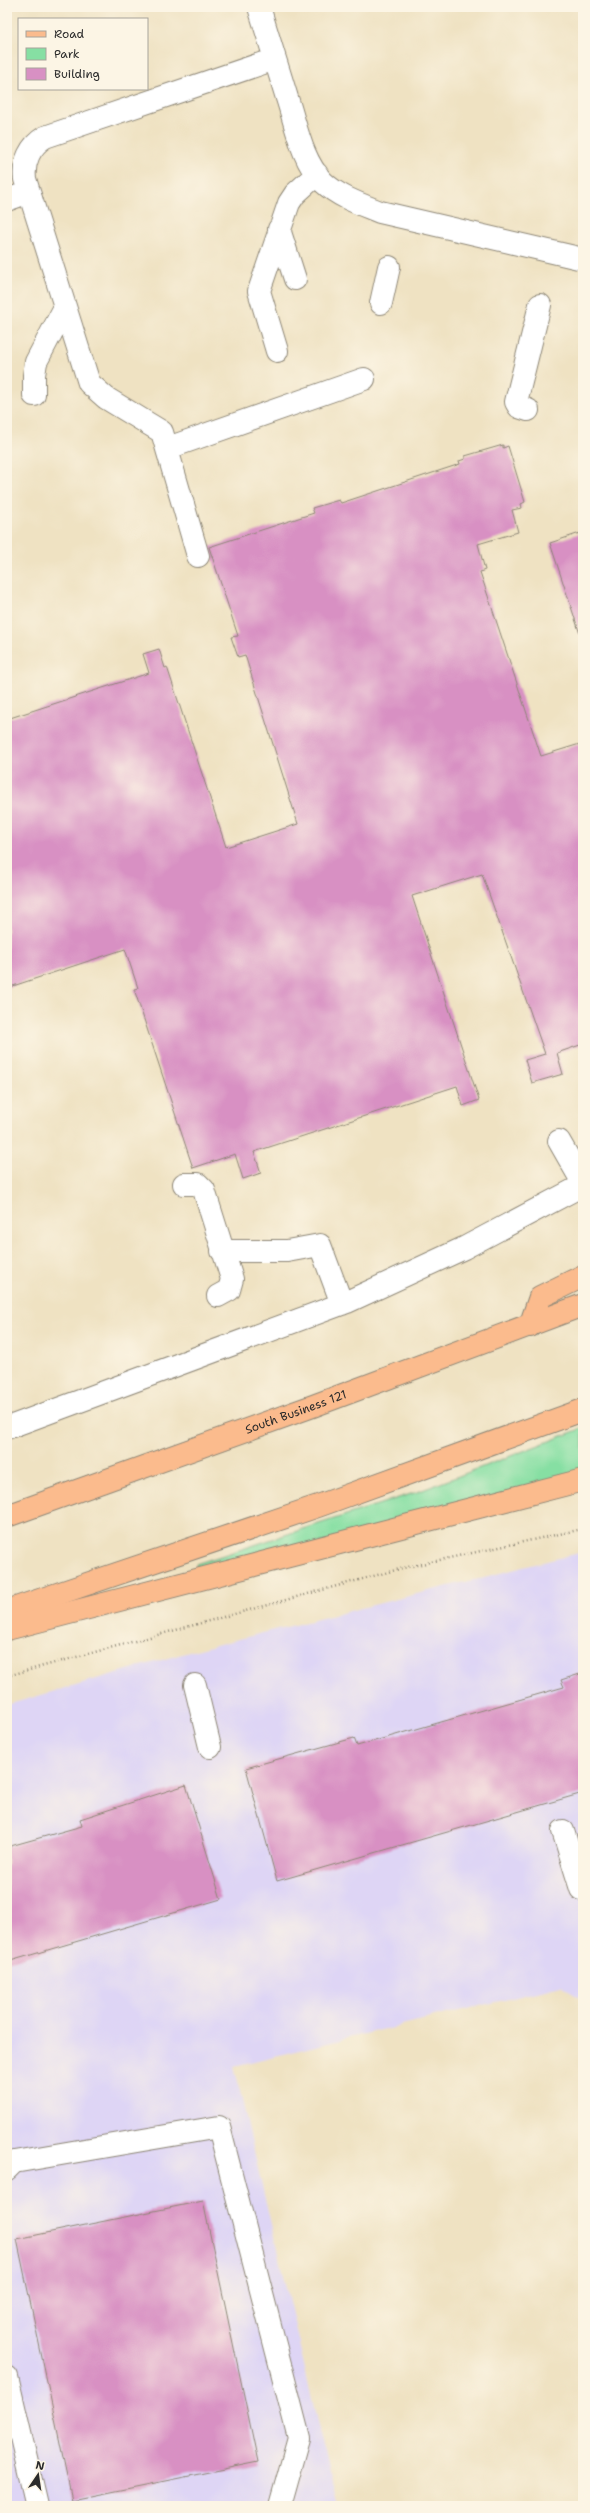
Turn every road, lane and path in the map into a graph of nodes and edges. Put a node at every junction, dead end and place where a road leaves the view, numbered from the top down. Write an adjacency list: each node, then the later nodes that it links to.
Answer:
1 (259, 7): 2 (street)
2 (275, 59): 3 (street); 4 (street)
3 (317, 174): 6 (street); 7 (street)
4 (29, 192): 5 (street); 12 (street)
5 (7, 200)
6 (279, 229): 9 (street); 13 (street)
7 (583, 259)
8 (389, 267): 10 (street)
9 (295, 279)
10 (381, 303)
11 (540, 305): 16 (street)
12 (65, 307): 15 (street); 17 (street)
13 (277, 351)
14 (364, 379): 17 (street)
15 (34, 395)
16 (528, 410)
17 (168, 448): 18 (street)
18 (198, 556)
19 (559, 1142): 21 (street)
20 (184, 1184): 22 (street)
21 (583, 1184): 25 (street)
22 (222, 1251): 24 (street); 25 (street)
23 (583, 1276): 27 (main road)
24 (218, 1296)
25 (342, 1304): 29 (street)
26 (583, 1306): 27 (main road, South Business 121)
27 (530, 1326): 31 (main road, South Business 121)
28 (583, 1410): 33 (main road)
29 (7, 1428)
30 (583, 1480): 34 (main road)
31 (7, 1516)
32 (583, 1526): 35 (path)
33 (7, 1611)
34 (7, 1629)
35 (7, 1676)
36 (195, 1686): 37 (street)
37 (210, 1747)
38 (563, 1832): 39 (street)
39 (581, 1889)
40 (7, 2169): 43 (street)
41 (7, 2378): 42 (street)
42 (36, 2506)
43 (281, 2506)

